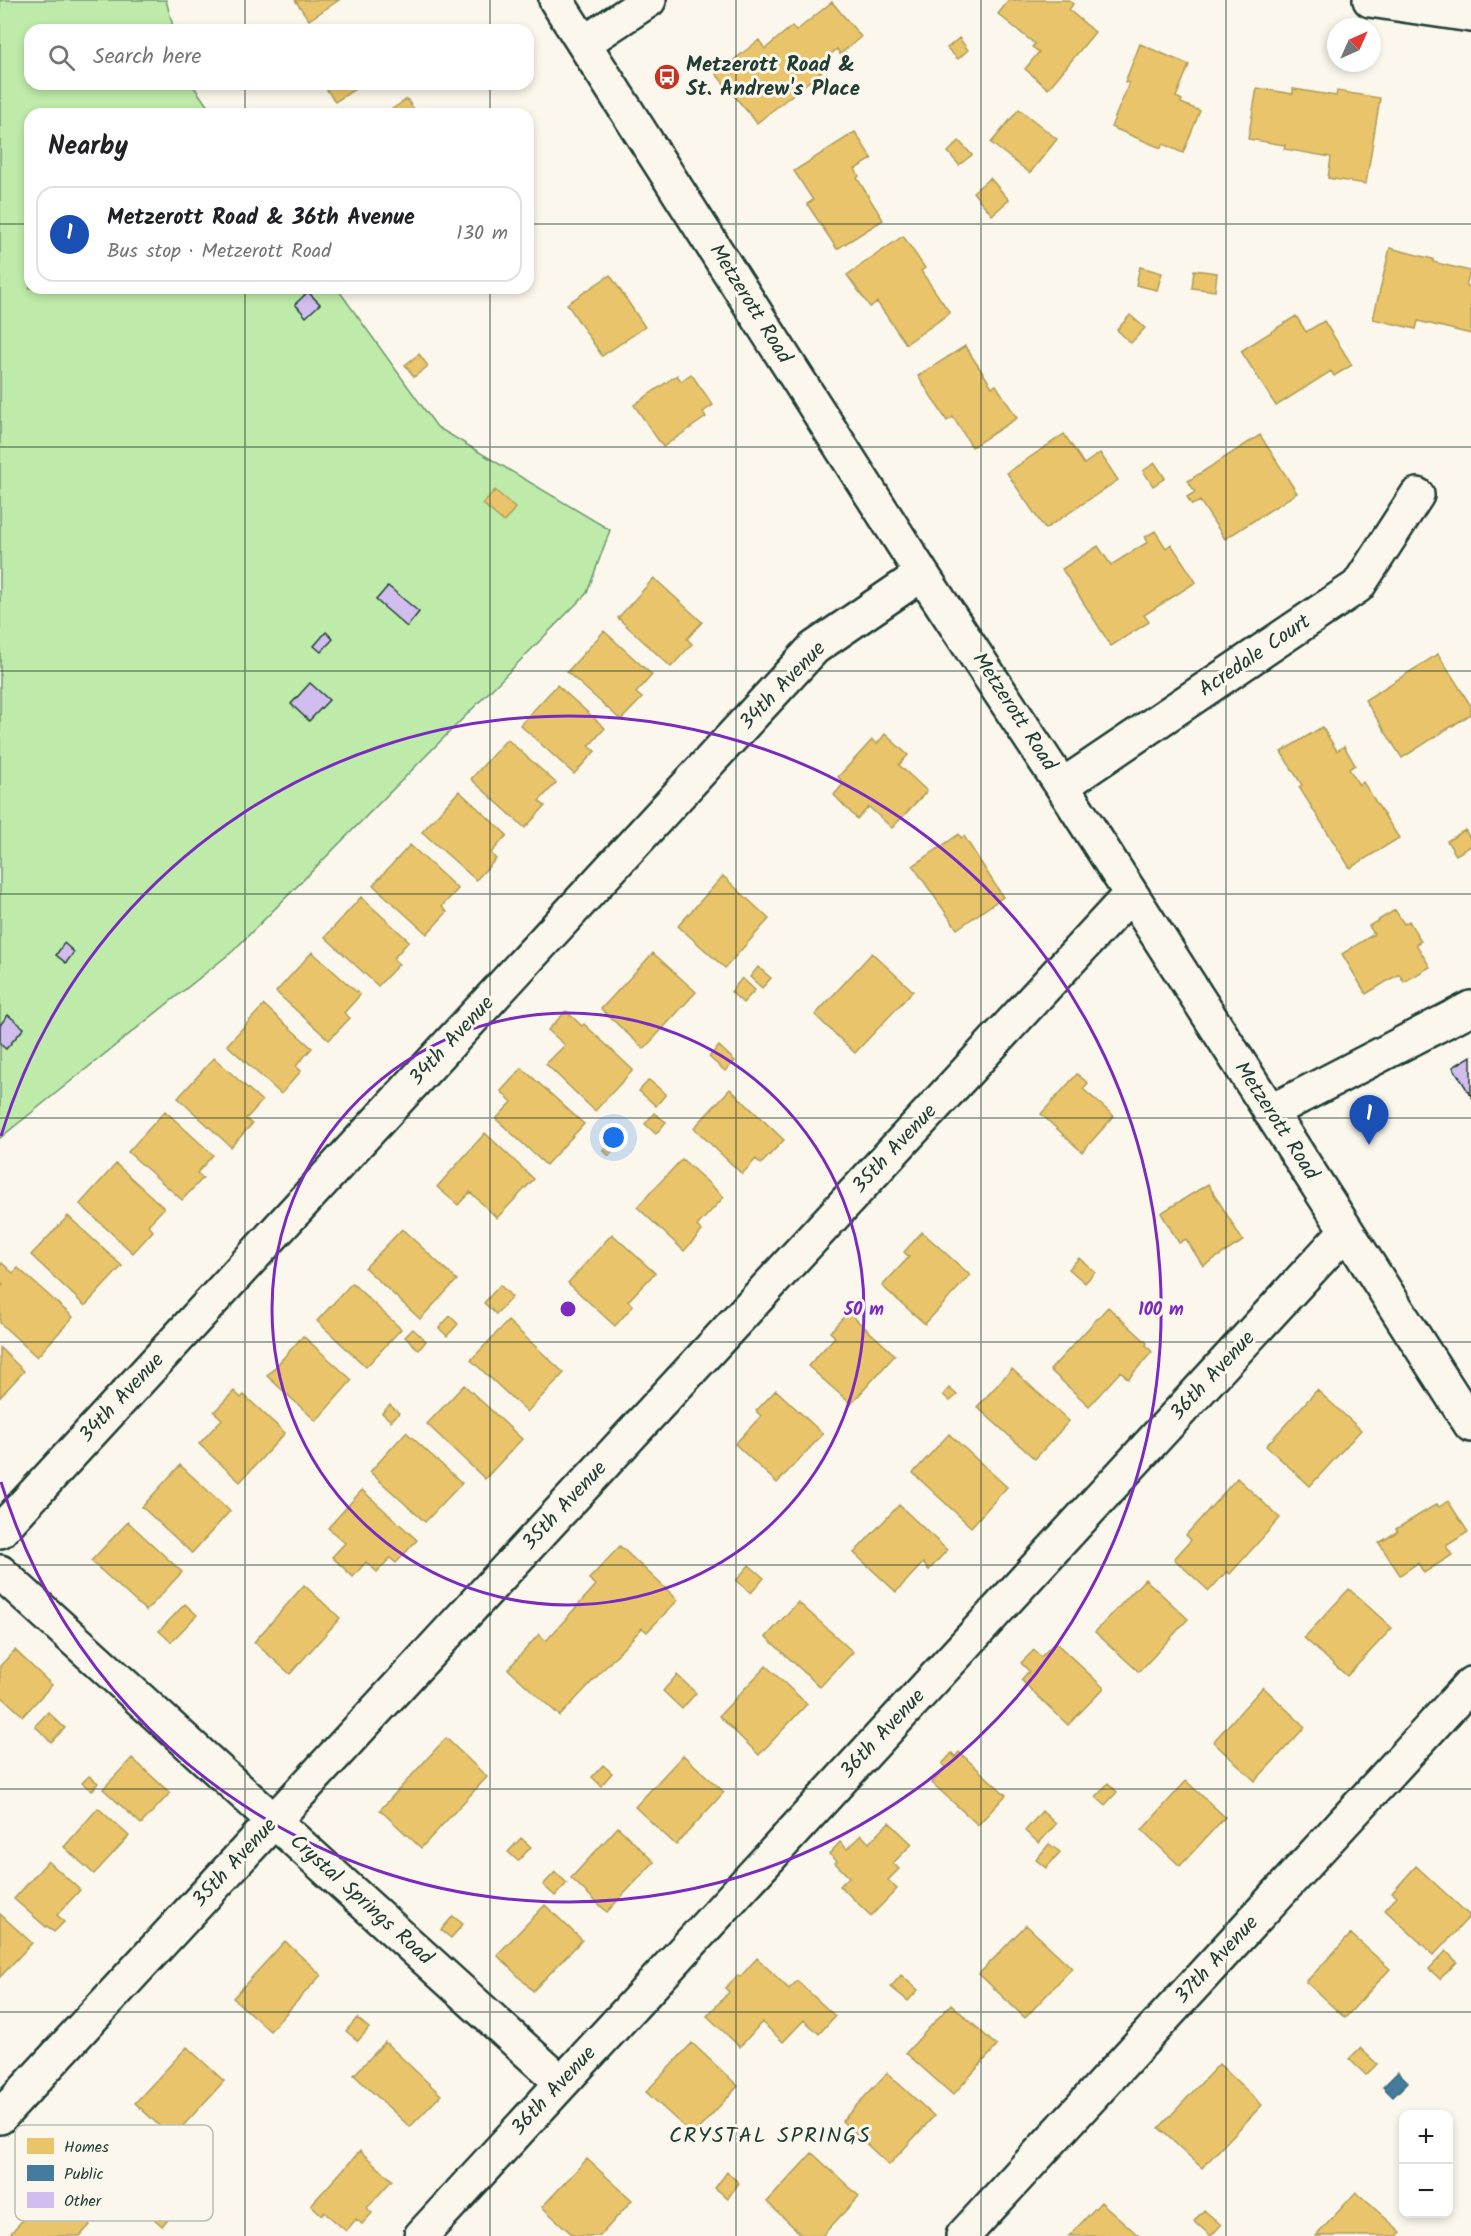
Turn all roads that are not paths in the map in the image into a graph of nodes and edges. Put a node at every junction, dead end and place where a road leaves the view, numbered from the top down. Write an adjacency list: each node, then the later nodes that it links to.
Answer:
1 (556, 0): 5 (street, Metzerott Road)
2 (649, 0): 5 (street)
3 (1370, 0): 4 (street)
4 (1471, 15)
5 (584, 43): 7 (street, Metzerott Road)
6 (1417, 495): 8 (street, Acredale Court)
7 (922, 574): 8 (street, Metzerott Road); 14 (street, 34th Avenue)
8 (1062, 786): 9 (street, Metzerott Road)
9 (1130, 895): 11 (street, Metzerott Road); 17 (street, 35th Avenue)
10 (1471, 1008): 11 (street)
11 (1270, 1112): 12 (street, Metzerott Road)
12 (1346, 1231): 13 (street, Metzerott Road); 18 (street, 36th Avenue)
13 (1471, 1425)
14 (0, 1531)
15 (0, 1572): 17 (street, Crystal Springs Road)
16 (1471, 1684): 21 (street, 37th Avenue)
17 (274, 1821): 18 (street, Crystal Springs Road); 19 (street, 35th Avenue)
18 (562, 2083): 20 (street, 36th Avenue)
19 (0, 2117)
20 (421, 2236)
21 (963, 2236)

